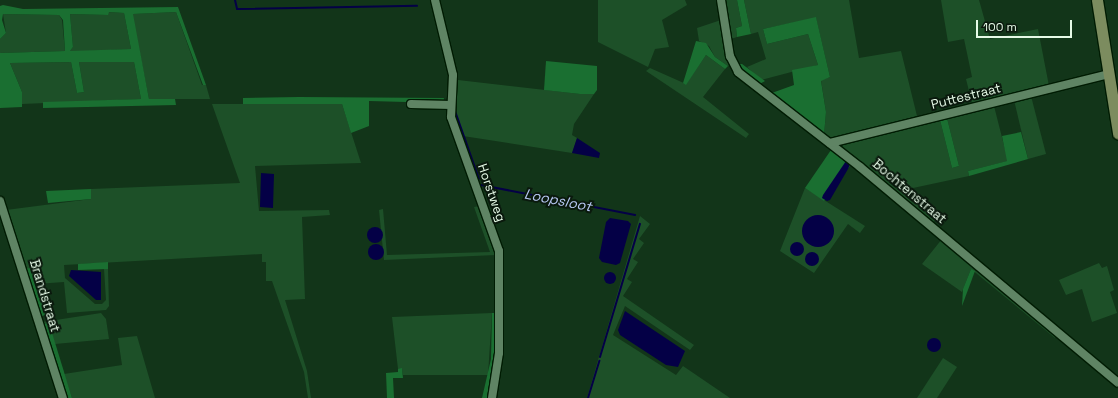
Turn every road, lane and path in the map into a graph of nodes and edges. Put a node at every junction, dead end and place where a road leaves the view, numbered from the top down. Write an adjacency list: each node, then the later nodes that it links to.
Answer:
1 (435, 0): 6 (street, Horstweg)
2 (721, 0): 8 (street, Bochtenstraat)
3 (1097, 0): 4 (street)
4 (1109, 74): 7 (street); 8 (street, Puttestraat)
5 (410, 104): 6 (street)
6 (451, 105): 12 (street, Horstweg)
7 (1118, 133)
8 (830, 143): 10 (street, Bochtenstraat)
9 (0, 201): 11 (street, Brandstraat)
10 (1118, 383)
11 (63, 398)
12 (492, 398)

